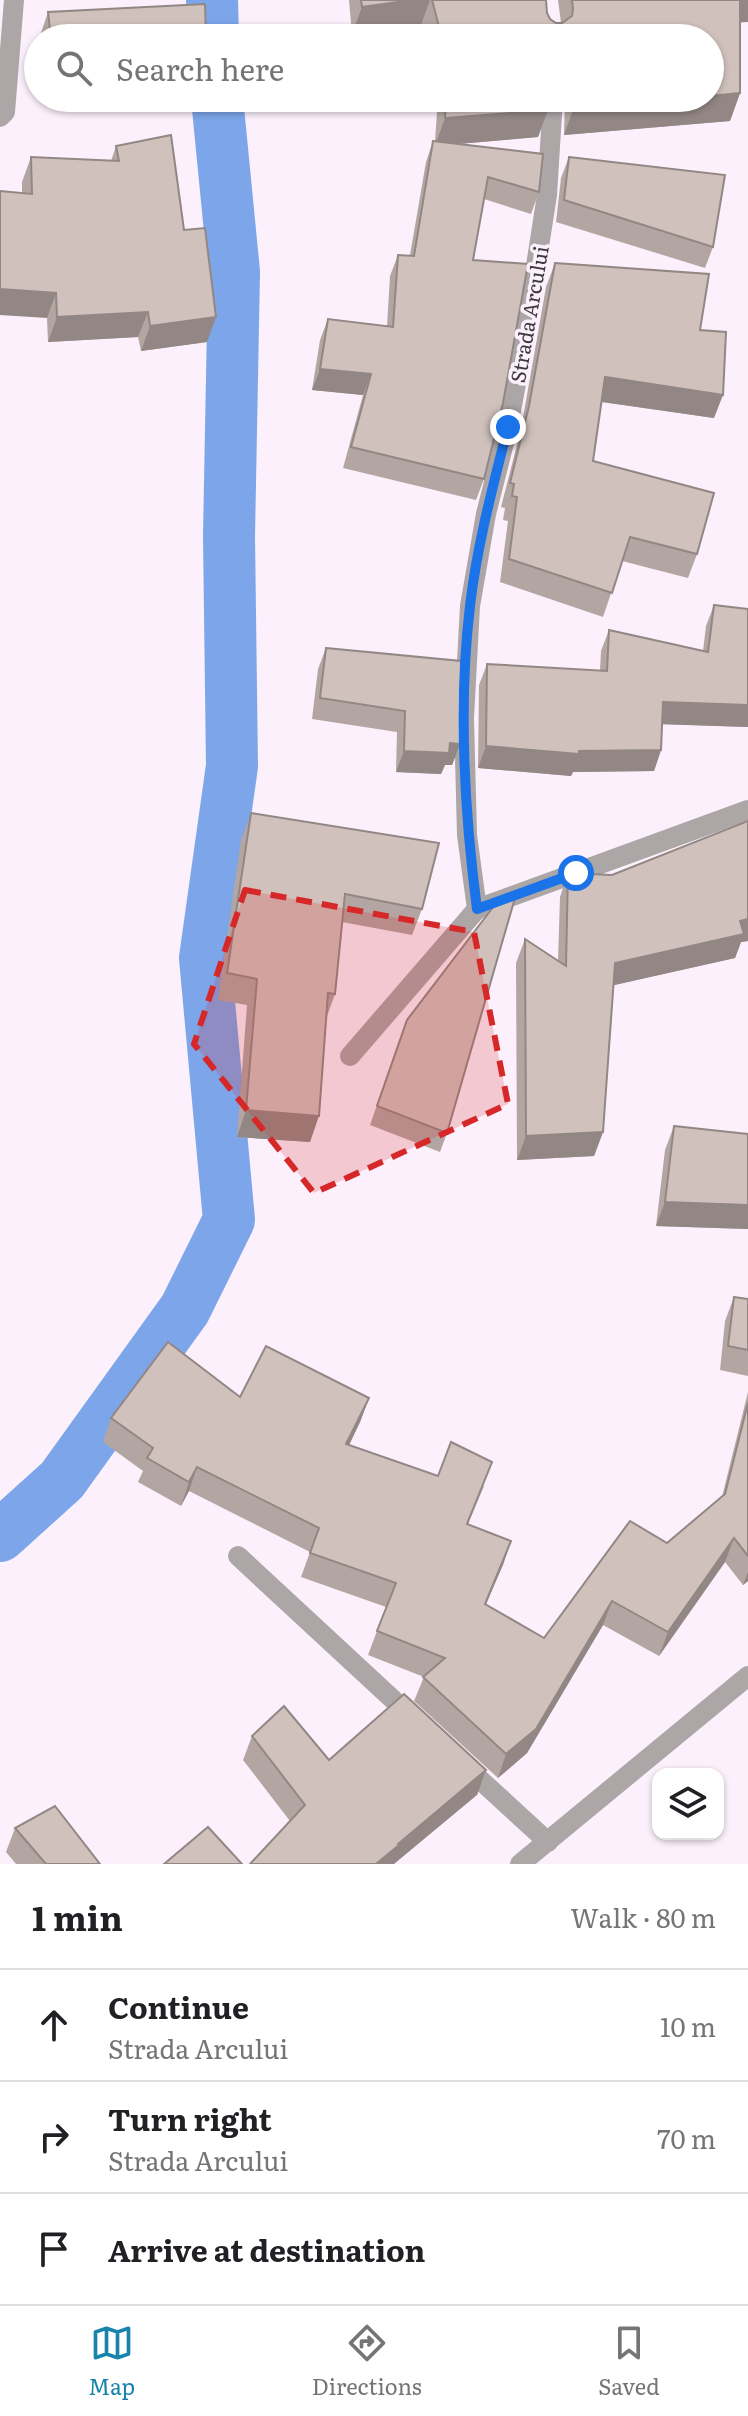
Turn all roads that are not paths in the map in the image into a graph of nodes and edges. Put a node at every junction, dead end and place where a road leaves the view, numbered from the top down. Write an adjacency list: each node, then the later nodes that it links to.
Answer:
1 (14, 0): 3 (street)
2 (552, 112): 5 (street, Strada Arcului)
3 (0, 117)
4 (748, 810): 5 (street)
5 (477, 909): 6 (street)
6 (350, 1056)
7 (238, 1556): 9 (street)
8 (748, 1676): 9 (street)
9 (548, 1842): 10 (street)
10 (520, 1864)

